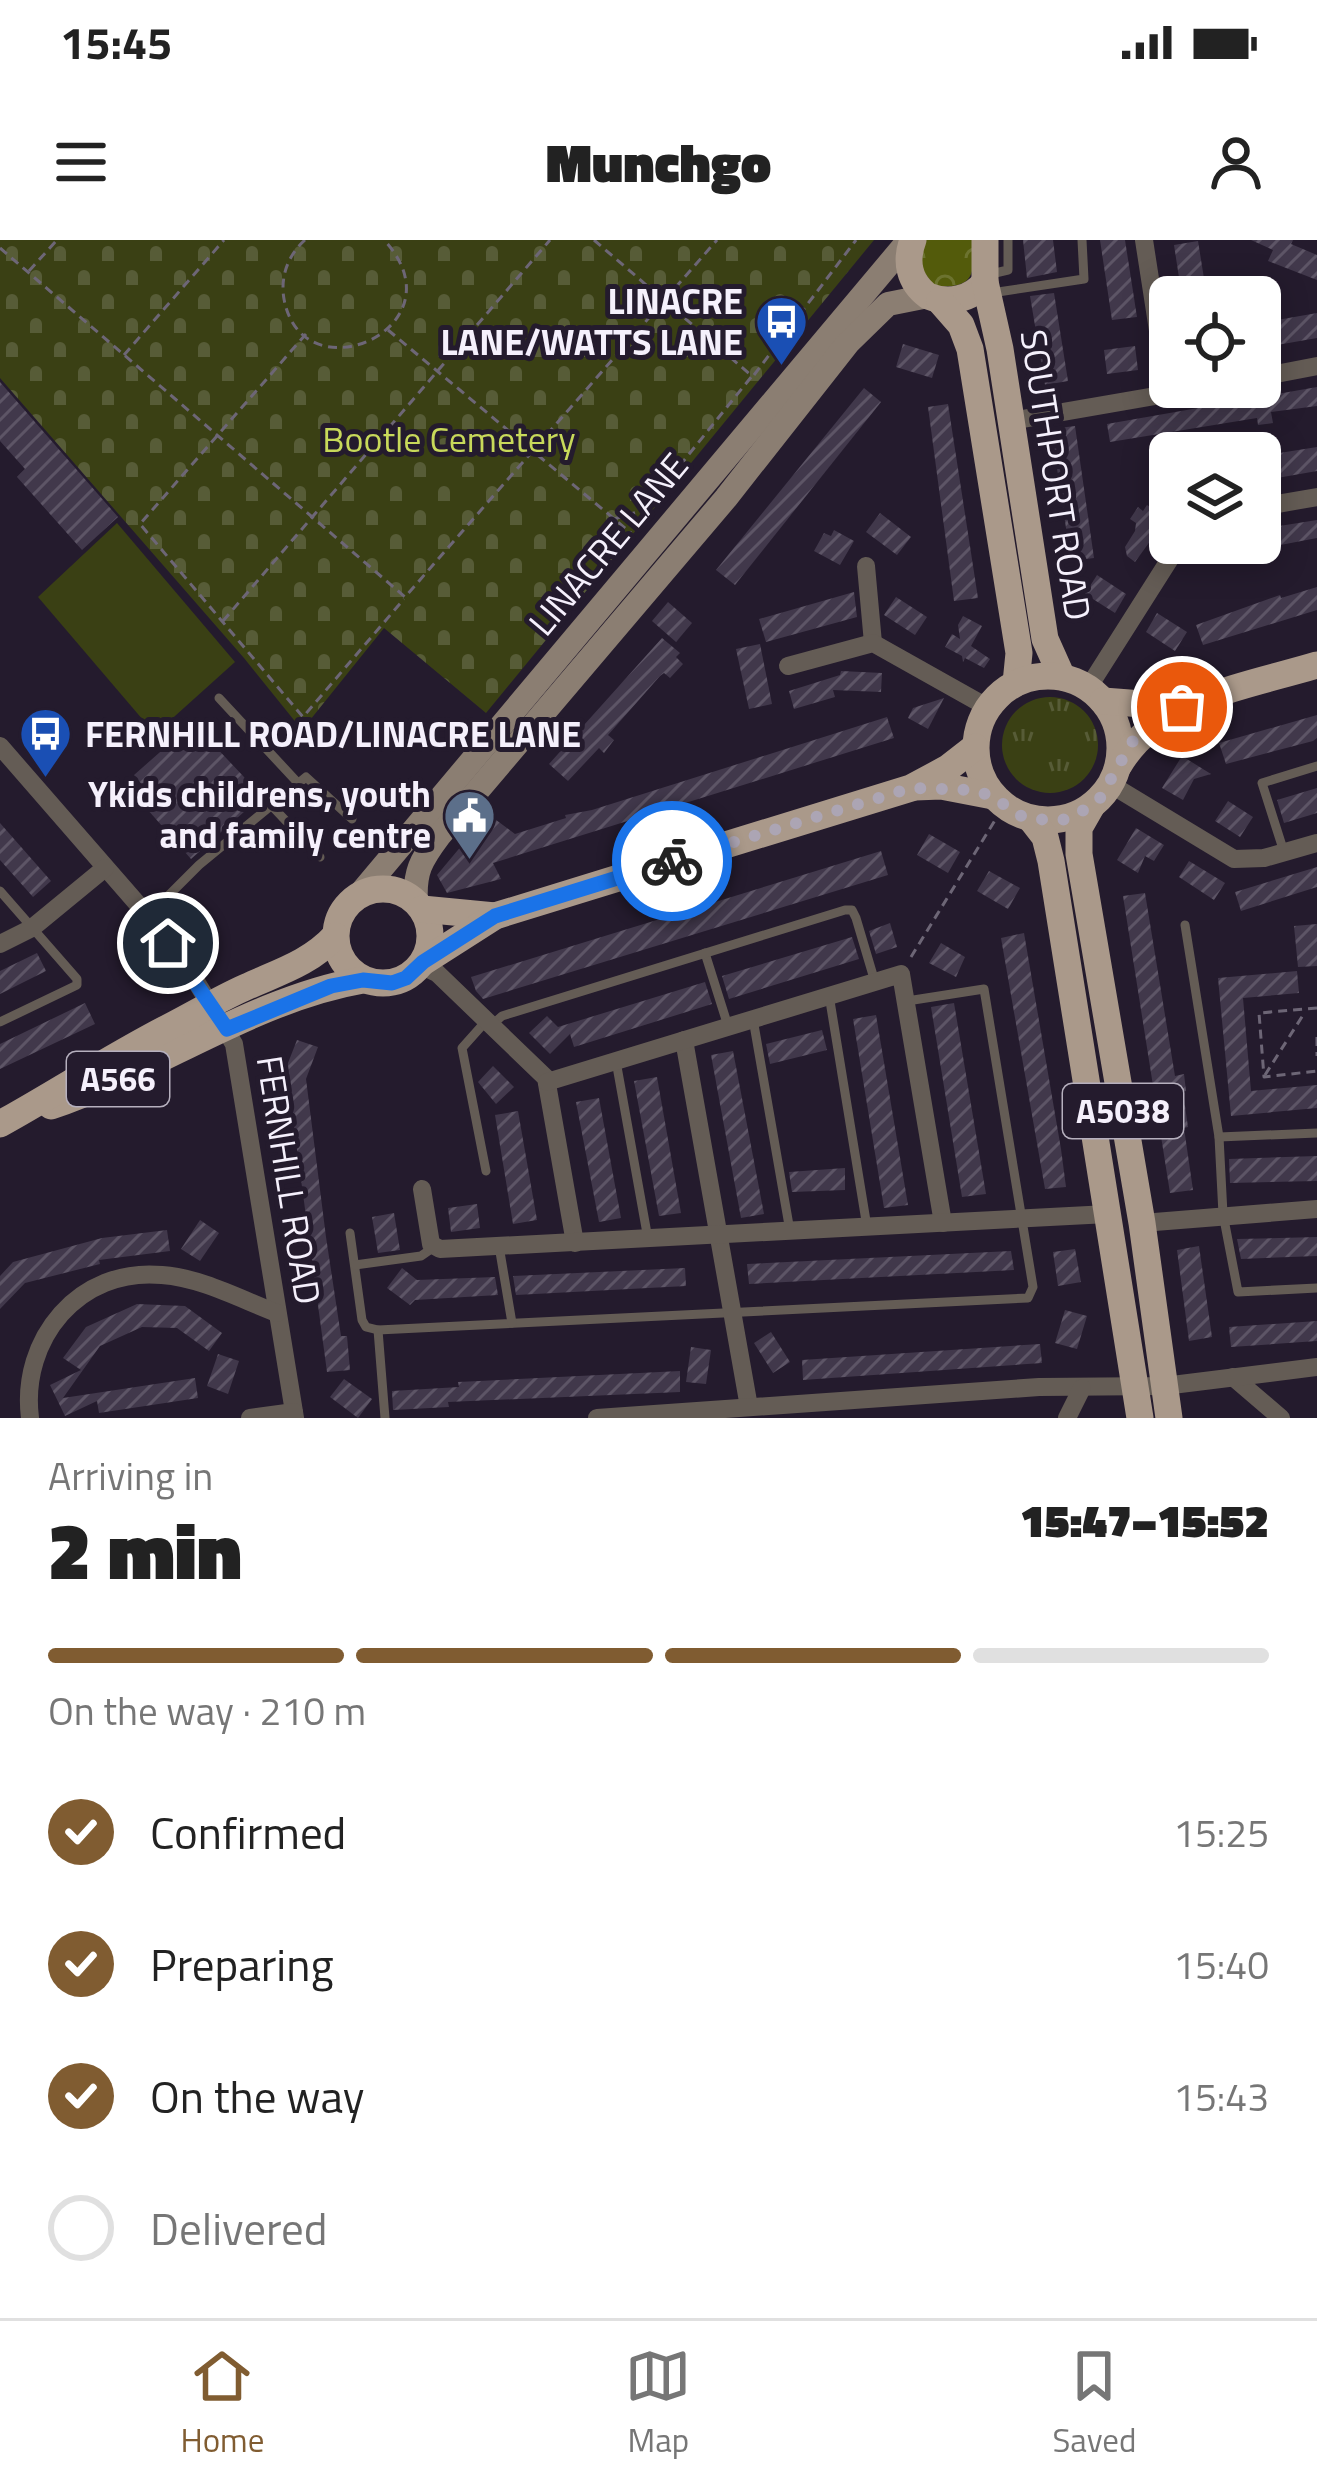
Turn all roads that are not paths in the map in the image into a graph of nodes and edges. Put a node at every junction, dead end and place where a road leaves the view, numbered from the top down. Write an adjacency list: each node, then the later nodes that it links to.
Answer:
1 (911, 240): 8 (main road, SOUTHPORT ROAD); 42 (street, LINACRE LANE)
2 (985, 240): 7 (main road, SOUTHPORT ROAD)
3 (1008, 240): 7 (lane)
4 (1082, 240): 7 (lane)
5 (1144, 240): 6 (street)
6 (1150, 276)
7 (985, 278): 8 (main road); 12 (main road, SOUTHPORT ROAD)
8 (934, 298): 21 (main road, SOUTHPORT ROAD); 43 (street, LINACRE LANE)
9 (1317, 366): 10 (street)
10 (1281, 373)
11 (1149, 397): 12 (street)
12 (1011, 421): 20 (main road, SOUTHPORT ROAD)
13 (1317, 496): 14 (street)
14 (1281, 503)
15 (1168, 564): 22 (street)
16 (866, 566): 17 (street)
17 (873, 643): 19 (street); 24 (street)
18 (1317, 665): 25 (main road)
19 (788, 666)
20 (1061, 677): 21 (main road); 22 (main road)
21 (1016, 683): 24 (main road)
22 (1096, 695): 25 (main road); 29 (main road)
23 (219, 698): 30 (lane)
24 (987, 707): 27 (main road)
25 (1182, 707): 29 (main road)
26 (0, 746): 40 (street, FERNHILL ROAD)
27 (975, 747): 31 (main road); 32 (main road)
28 (1317, 766): 38 (lane)
29 (1114, 775): 34 (main road); 38 (street)
30 (298, 783): 33 (lane); 35 (lane)
31 (911, 788): 32 (main road); 45 (main road)
32 (998, 801): 36 (main road)
33 (270, 804): 39 (lane); 44 (lane)
34 (1091, 807): 36 (main road); 73 (main road, A5038)
35 (352, 819)
36 (1030, 819): 70 (main road, A5038)
37 (1317, 842): 38 (street)
38 (1284, 852)
39 (320, 857)
40 (105, 868): 44 (street, FERNHILL ROAD); 47 (street)
41 (0, 891): 47 (lane)
42 (361, 894): 43 (main road); 48 (main road)
43 (419, 906): 45 (main road); 51 (main road)
44 (148, 916): 56 (street, FERNHILL ROAD)
45 (495, 916): 51 (main road)
46 (1185, 925): 66 (lane)
47 (32, 928): 49 (street); 58 (lane)
48 (335, 936): 52 (main road); 56 (main road, A566)
49 (0, 944)
50 (705, 953): 53 (lane); 59 (lane); 60 (lane)
51 (422, 964): 52 (main road); 59 (street)
52 (363, 980): 56 (main road, A566)
53 (875, 982): 54 (street); 55 (street)
54 (829, 995): 57 (street); 75 (lane)
55 (905, 1001): 72 (lane); 74 (street)
56 (219, 1017): 64 (main road, A566); 86 (street, FERNHILL ROAD)
57 (753, 1019): 60 (street); 76 (lane)
58 (0, 1022)
59 (489, 1022): 63 (street); 67 (lane)
60 (728, 1026): 61 (street)
61 (684, 1040): 62 (street); 78 (street)
62 (616, 1061): 63 (street); 79 (lane)
63 (547, 1082): 80 (street)
64 (3, 1123)
65 (1317, 1133): 66 (lane)
66 (1219, 1137): 71 (lane)
67 (486, 1171)
68 (422, 1189): 82 (street)
69 (1317, 1209): 71 (street)
70 (1108, 1214): 72 (street); 92 (main road, A5038)
71 (1223, 1214): 73 (street); 84 (lane)
72 (1022, 1219): 74 (street); 85 (lane)
73 (1142, 1222): 91 (main road, A5038)
74 (944, 1223): 75 (street)
75 (867, 1227): 76 (street)
76 (790, 1231): 78 (street)
77 (350, 1233): 83 (lane)
78 (719, 1235): 79 (street); 85 (street)
79 (648, 1239): 80 (street)
80 (575, 1243): 81 (street)
81 (499, 1246): 82 (street); 87 (lane)
82 (434, 1247): 83 (lane)
83 (355, 1265): 88 (lane)
84 (1317, 1288)
85 (732, 1312): 87 (lane); 94 (street)
86 (277, 1313): 95 (street, FERNHILL ROAD); 96 (street)
87 (512, 1323): 88 (lane)
88 (378, 1330): 98 (lane)
89 (1317, 1367): 90 (street)
90 (1233, 1377): 91 (street); 103 (street)
91 (1176, 1384): 92 (street); 102 (main road, A5038)
92 (1136, 1387): 93 (street); 101 (main road, A5038)
93 (1082, 1388): 94 (street); 100 (street)
94 (749, 1407): 99 (street)
95 (295, 1415): 97 (street)
96 (30, 1418)
97 (250, 1418)
98 (385, 1418)
99 (597, 1418)
100 (1067, 1418)
101 (1140, 1418)
102 (1169, 1418)
103 (1281, 1418)

